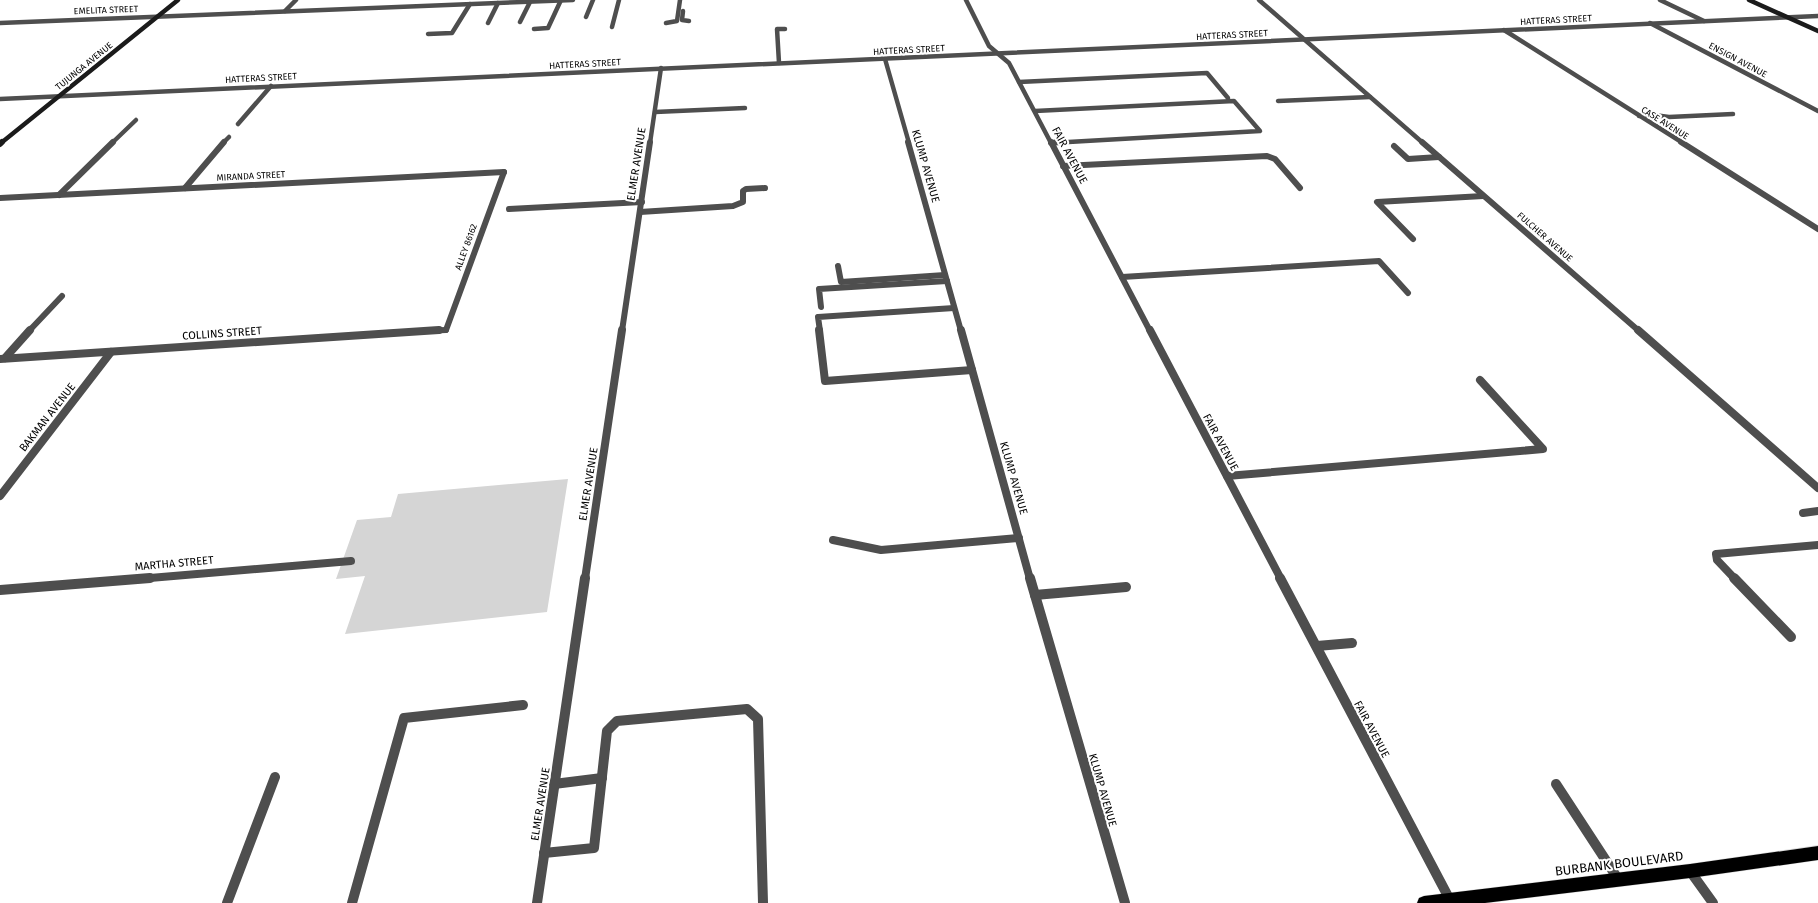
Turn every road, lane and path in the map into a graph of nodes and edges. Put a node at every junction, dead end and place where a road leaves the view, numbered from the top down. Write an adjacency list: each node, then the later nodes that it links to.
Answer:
1 (178, 0): 17 (street, TUJUNGA AVENUE)
2 (296, 0): 16 (street)
3 (560, 0): 4 (street, EMELITA STREET); 13 (street, EMELITA STREET); 29 (street)
4 (573, 0)
5 (592, 0): 19 (street)
6 (620, 0): 28 (street)
7 (680, 0): 26 (street)
8 (684, 0): 21 (street)
9 (966, 0): 35 (street, FAIR AVENUE)
10 (1259, 0): 34 (street, FULCHER AVENUE)
11 (1660, 0): 22 (street)
12 (1749, 0): 20 (street)
13 (530, 2): 14 (street, EMELITA STREET); 24 (street)
14 (498, 3): 15 (street, EMELITA STREET); 23 (street)
15 (470, 4): 16 (street, EMELITA STREET); 33 (street)
16 (285, 11): 17 (street, EMELITA STREET)
17 (158, 16): 25 (street, EMELITA STREET); 41 (street, TUJUNGA AVENUE)
18 (1818, 16): 20 (street, HATTERAS STREET)
19 (586, 18)
20 (1789, 18): 22 (street, HATTERAS STREET); 32 (street)
21 (689, 21)
22 (1704, 21): 27 (street, HATTERAS STREET)
23 (488, 22)
24 (520, 22)
25 (0, 23)
26 (666, 23)
27 (1650, 24): 31 (street, HATTERAS STREET); 47 (street, ENSIGN AVENUE)
28 (612, 27)
29 (534, 29)
30 (785, 29): 37 (street)
31 (1504, 30): 34 (street, HATTERAS STREET); 51 (street, CASE AVENUE)
32 (1818, 31)
33 (428, 34)
34 (1304, 39): 35 (street, HATTERAS STREET); 42 (street, FULCHER AVENUE)
35 (1000, 54): 36 (street, HATTERAS STREET); 39 (street, FAIR AVENUE)
36 (885, 59): 37 (street, HATTERAS STREET); 74 (street, KLUMP AVENUE)
37 (779, 63): 38 (street, HATTERAS STREET)
38 (661, 68): 40 (street, HATTERAS STREET); 48 (street, ELMER AVENUE)
39 (1019, 82): 43 (street); 49 (street, FAIR AVENUE)
40 (271, 86): 41 (street, HATTERAS STREET); 53 (street)
41 (59, 96): 44 (street, HATTERAS STREET); 56 (street, TUJUNGA AVENUE)
42 (1370, 96): 45 (street); 58 (street, FULCHER AVENUE)
43 (1228, 98)
44 (0, 99)
45 (1278, 101)
46 (745, 108): 48 (street)
47 (1818, 111)
48 (655, 112): 67 (street, ELMER AVENUE)
49 (1035, 112): 55 (street, FAIR AVENUE); 55 (street)
50 (1733, 114): 51 (street)
51 (1639, 116): 70 (street, CASE AVENUE)
52 (136, 120): 64 (street)
53 (238, 124)
54 (229, 137): 61 (street)
55 (1051, 143): 59 (street, FAIR AVENUE)
56 (0, 144)
57 (1394, 146): 58 (street)
58 (1439, 158): 65 (street, FULCHER AVENUE)
59 (1063, 166): 63 (street); 73 (street, FAIR AVENUE)
60 (504, 172): 61 (street, MIRANDA STREET); 79 (street, ALLEY 86162)
61 (185, 188): 64 (street, MIRANDA STREET)
62 (765, 188): 69 (street)
63 (1300, 188)
64 (59, 194): 66 (street, MIRANDA STREET)
65 (1483, 196): 71 (street); 85 (street, FULCHER AVENUE)
66 (0, 198)
67 (642, 202): 68 (street); 69 (street, ELMER AVENUE)
68 (509, 209)
69 (640, 212): 102 (street, ELMER AVENUE)
70 (1818, 229)
71 (1413, 240)
72 (838, 266): 74 (street)
73 (1122, 277): 75 (street); 84 (street, FAIR AVENUE)
74 (946, 278): 77 (street); 78 (street, KLUMP AVENUE)
75 (1408, 293)
76 (62, 296): 81 (street)
77 (821, 307)
78 (954, 308): 82 (street, KLUMP AVENUE); 82 (street)
79 (446, 330): 80 (street, COLLINS STREET)
80 (111, 352): 81 (street, COLLINS STREET); 86 (street, BAKMAN AVENUE)
81 (2, 358)
82 (972, 370): 89 (street, KLUMP AVENUE)
83 (1480, 380): 84 (street)
84 (1227, 476): 98 (street, FAIR AVENUE)
85 (1818, 488)
86 (0, 496)
87 (1818, 511): 88 (street)
88 (1803, 513)
89 (1019, 538): 90 (street); 95 (street, KLUMP AVENUE)
90 (833, 540)
91 (1818, 544): 96 (street)
92 (351, 560): 94 (street, MARTHA STREET)
93 (1126, 587): 95 (street)
94 (0, 590)
95 (1036, 595): 113 (street, KLUMP AVENUE)
96 (1791, 637)
97 (1352, 643): 98 (street)
98 (1317, 646): 108 (street, FAIR AVENUE)
99 (522, 705): 110 (street)
100 (275, 777): 109 (street)
101 (602, 778): 102 (street); 104 (street); 112 (street)
102 (554, 784): 104 (street, ELMER AVENUE)
103 (1556, 784): 107 (street)
104 (544, 853): 111 (street, ELMER AVENUE)
105 (1818, 853): 106 (main road, BURBANK BOULEVARD)
106 (1690, 871): 107 (main road, BURBANK BOULEVARD); 115 (street)
107 (1618, 879): 108 (main road, BURBANK BOULEVARD)
108 (1450, 900): 114 (main road, BURBANK BOULEVARD)
109 (227, 903)
110 (352, 903)
111 (536, 903)
112 (763, 903)
113 (1125, 903)
114 (1424, 903)
115 (1713, 903)

